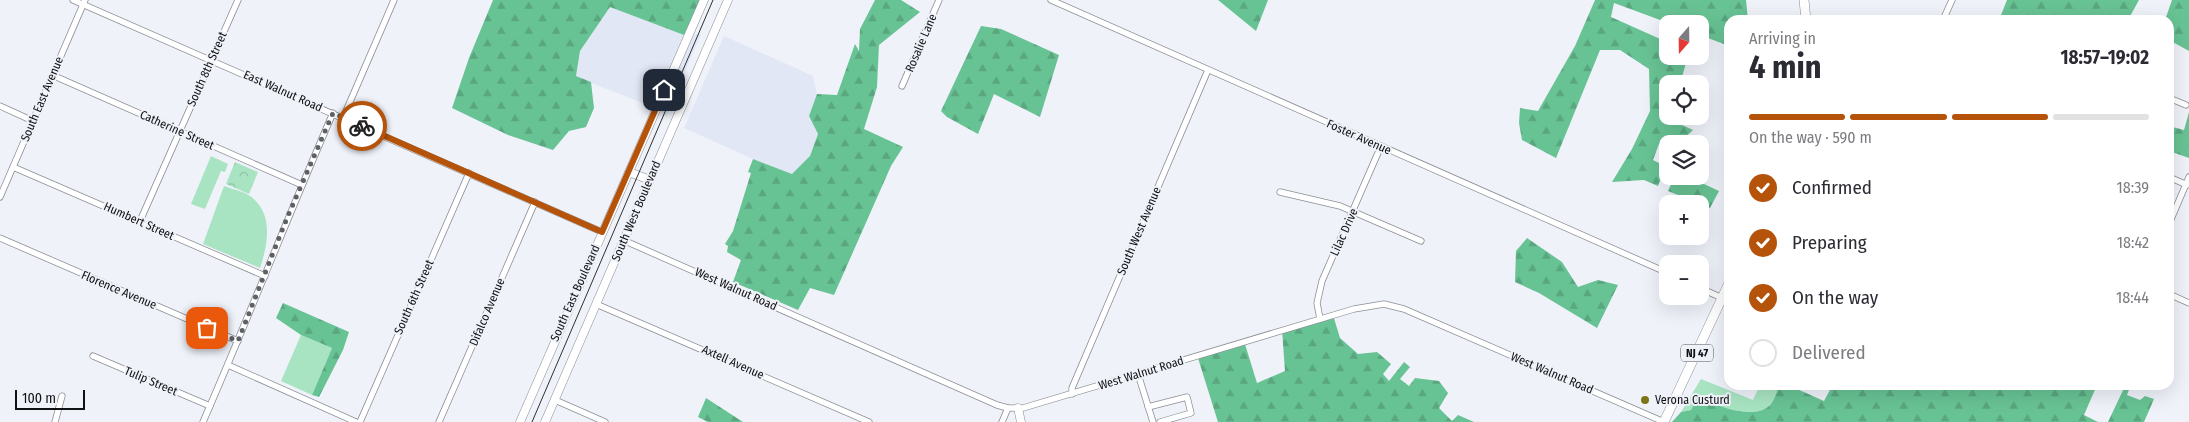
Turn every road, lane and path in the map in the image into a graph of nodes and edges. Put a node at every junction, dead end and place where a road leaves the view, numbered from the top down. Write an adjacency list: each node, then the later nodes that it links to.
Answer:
1 (73, 0): 10 (street, East Walnut Road)
2 (238, 0): 13 (street, South 8th Street)
3 (394, 0): 21 (street)
4 (704, 0): 27 (main road, South East Boulevard)
5 (728, 0): 30 (main road, South West Boulevard)
6 (940, 0): 16 (street, Rosalie Lane)
7 (1050, 0): 14 (street, Foster Avenue)
8 (1804, 0): 11 (main road)
9 (1952, 0): 12 (street)
10 (84, 2): 13 (street, East Walnut Road); 15 (street, South East Avenue)
11 (1806, 15)
12 (1945, 15)
13 (211, 60): 20 (street, East Walnut Road); 23 (street, South 8th Street)
14 (1208, 70): 24 (street, Foster Avenue); 56 (street, South West Avenue)
15 (52, 75): 22 (street, South East Avenue); 23 (street, Catherine Street)
16 (902, 86)
17 (2174, 100): 18 (street)
18 (2186, 105)
19 (0, 106): 22 (street)
20 (333, 113): 21 (street, East Walnut Road); 31 (street)
21 (343, 118): 26 (street, East Walnut Road)
22 (33, 121): 25 (street, South East Avenue)
23 (179, 131): 31 (street, Catherine Street); 38 (street, South 8th Street)
24 (1381, 146): 36 (street, Lilac Drive); 43 (street, Foster Avenue)
25 (13, 167): 34 (street, South East Avenue); 38 (street, Humbert Street)
26 (469, 172): 35 (street, East Walnut Road); 67 (street, South 6th Street)
27 (629, 172): 30 (main road); 39 (main road, South East Boulevard)
28 (2189, 176): 32 (street)
29 (2174, 179): 32 (street)
30 (650, 180): 41 (main road, South West Boulevard)
31 (302, 185): 44 (street)
32 (2187, 185): 37 (street)
33 (1280, 192): 36 (street)
34 (0, 197)
35 (535, 202): 39 (street, East Walnut Road); 68 (street, Difalco Avenue)
36 (1353, 211): 42 (street); 51 (street, Lilac Drive)
37 (2174, 213)
38 (140, 221): 44 (street, Humbert Street)
39 (602, 232): 69 (main road, South East Boulevard)
40 (0, 238): 52 (street, Florence Avenue)
41 (623, 240): 50 (main road, South West Boulevard); 60 (street, West Walnut Road)
42 (1421, 241)
43 (1659, 269)
44 (265, 276): 52 (street)
45 (1709, 292): 48 (street)
46 (1724, 294): 48 (main road, NJ 47)
47 (2174, 296): 49 (street)
48 (1722, 298): 77 (main road, NJ 47)
49 (2189, 303)
50 (596, 304): 58 (main road, South West Boulevard); 63 (street, Axtell Avenue)
51 (1320, 319): 55 (street, West Walnut Road); 77 (street, West Walnut Road)
52 (238, 341): 54 (street)
53 (93, 356): 59 (street, Tulip Street)
54 (228, 365): 59 (street); 66 (street)
55 (1138, 374): 56 (street, West Walnut Road); 62 (street)
56 (1072, 394): 61 (street, West Walnut Road)
57 (62, 396): 64 (street)
58 (555, 400): 70 (main road, South West Boulevard); 71 (street)
59 (210, 406): 65 (street)
60 (1008, 408): 61 (street, West Walnut Road); 73 (street)
61 (1018, 408): 74 (main road)
62 (1148, 408): 75 (street); 76 (street)
63 (855, 419): 72 (street, Axtell Avenue)
64 (55, 422)
65 (203, 422)
66 (356, 422)
67 (360, 422)
68 (439, 422)
69 (520, 422)
70 (545, 422)
71 (605, 422)
72 (868, 422)
73 (1002, 422)
74 (1021, 422)
75 (1153, 422)
76 (1160, 422)
77 (1664, 422)

